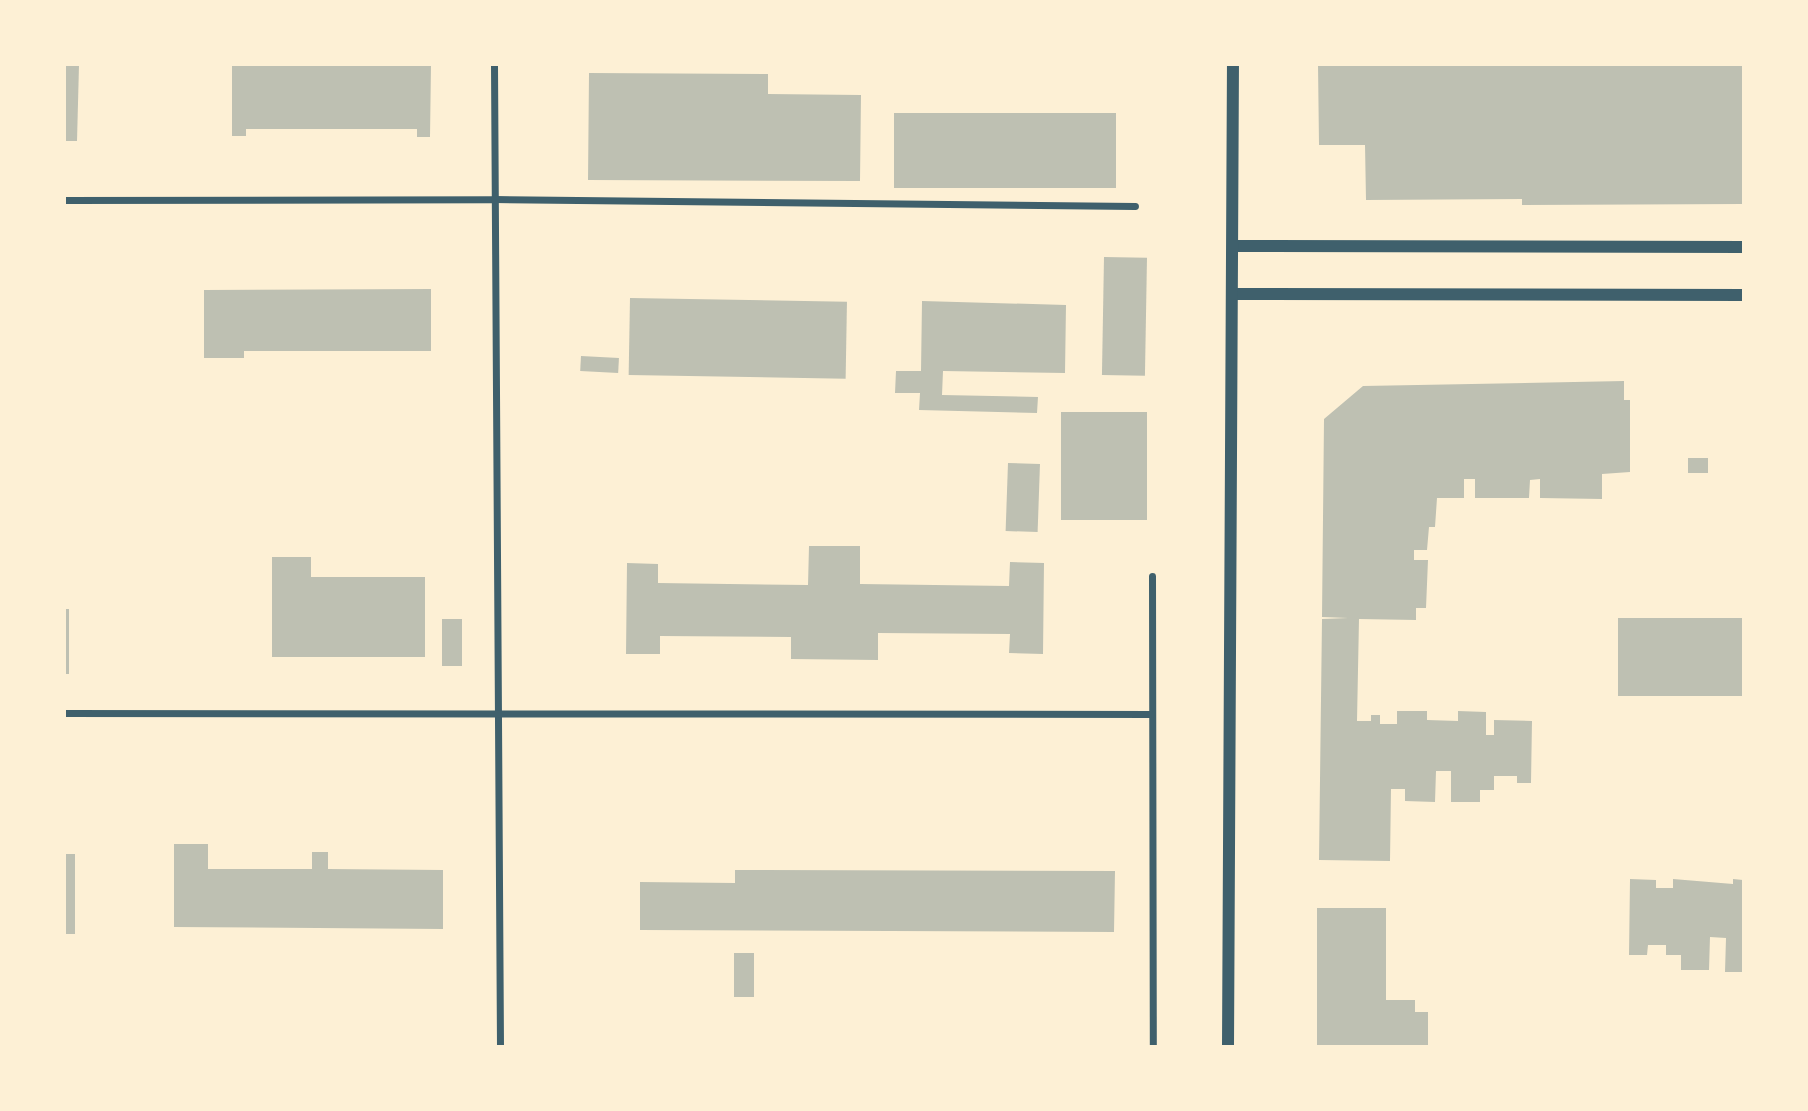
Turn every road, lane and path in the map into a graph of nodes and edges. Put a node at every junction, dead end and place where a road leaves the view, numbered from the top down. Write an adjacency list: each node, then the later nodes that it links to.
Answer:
1 (494, 65): 3 (street)
2 (1233, 65): 6 (street)
3 (494, 199): 4 (street); 5 (street); 11 (street)
4 (65, 200)
5 (1135, 206)
6 (1233, 246): 7 (street); 8 (street)
7 (1743, 247)
8 (1233, 294): 9 (street); 16 (street)
9 (1743, 295)
10 (1152, 576): 13 (street)
11 (500, 712): 12 (street); 13 (street); 14 (street)
12 (65, 713)
13 (1151, 714): 15 (street)
14 (500, 1046)
15 (1153, 1046)
16 (1228, 1046)

